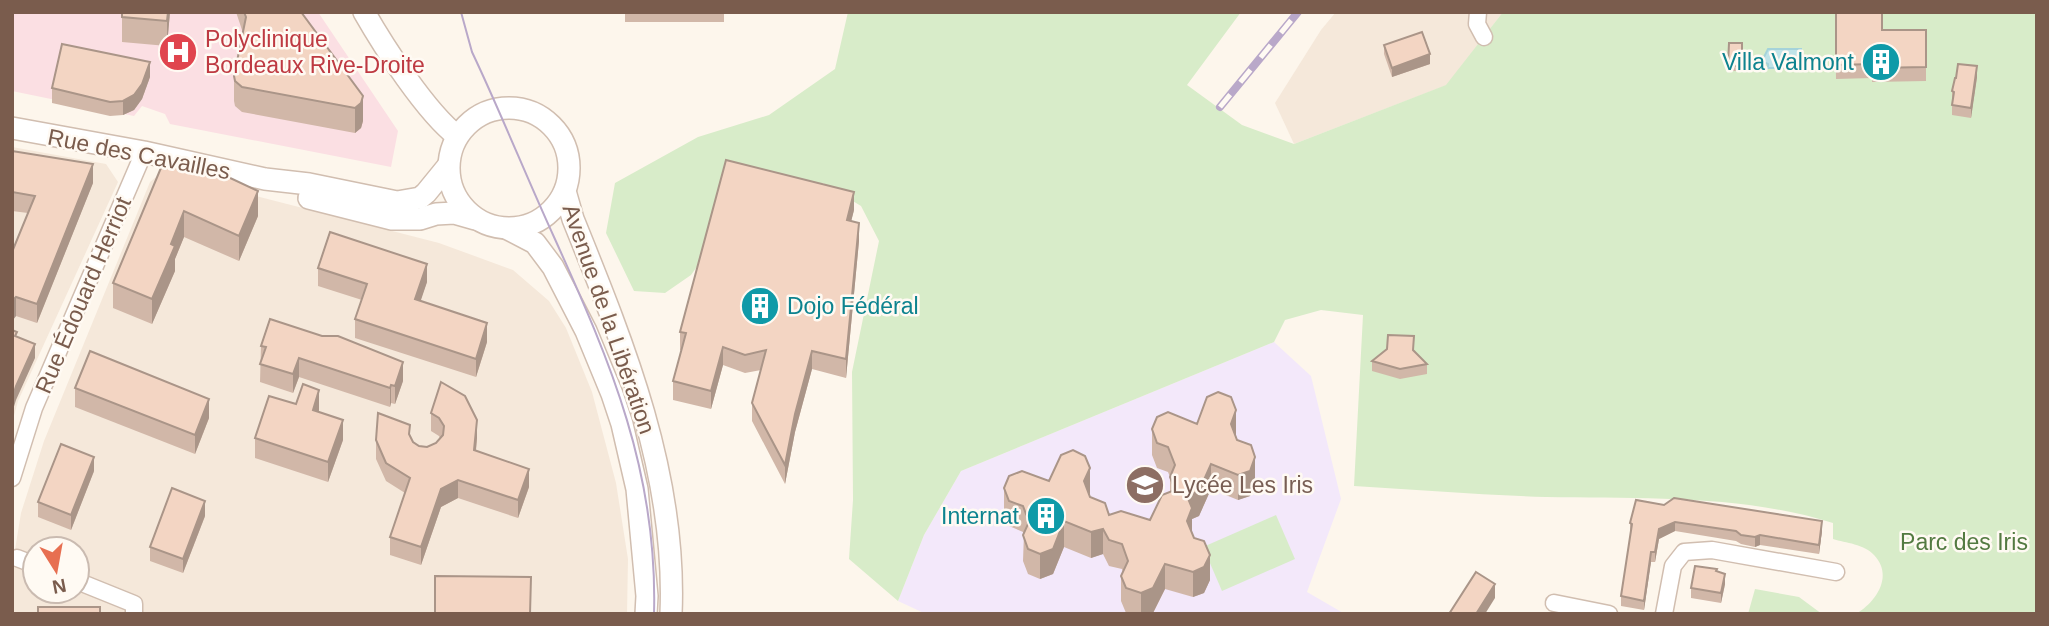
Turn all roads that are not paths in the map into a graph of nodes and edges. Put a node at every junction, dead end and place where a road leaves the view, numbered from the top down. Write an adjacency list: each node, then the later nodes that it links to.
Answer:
1 (364, 12): 5 (street)
2 (1478, 12): 3 (street)
3 (1484, 37)
4 (12, 128): 6 (street, Rue des Cavailles)
5 (457, 136): 7 (street); 9 (street)
6 (144, 152): 8 (street, Rue des Cavailles); 12 (street, Rue Édouard Herriot)
7 (448, 166): 8 (street, Rue des Cavailles); 10 (street)
8 (265, 179): 10 (street, Rue des Cavailles)
9 (565, 191): 11 (street); 18 (street, Avenue de la Libération)
10 (475, 219): 11 (street)
11 (508, 229): 20 (street, Avenue de la Libération)
12 (12, 478)
13 (17, 558): 14 (street)
14 (21, 560)
15 (1836, 572): 22 (street)
16 (91, 587): 19 (street)
17 (1554, 603): 21 (street)
18 (675, 608)
19 (134, 614)
20 (646, 614)
21 (1609, 614)
22 (1664, 614)

